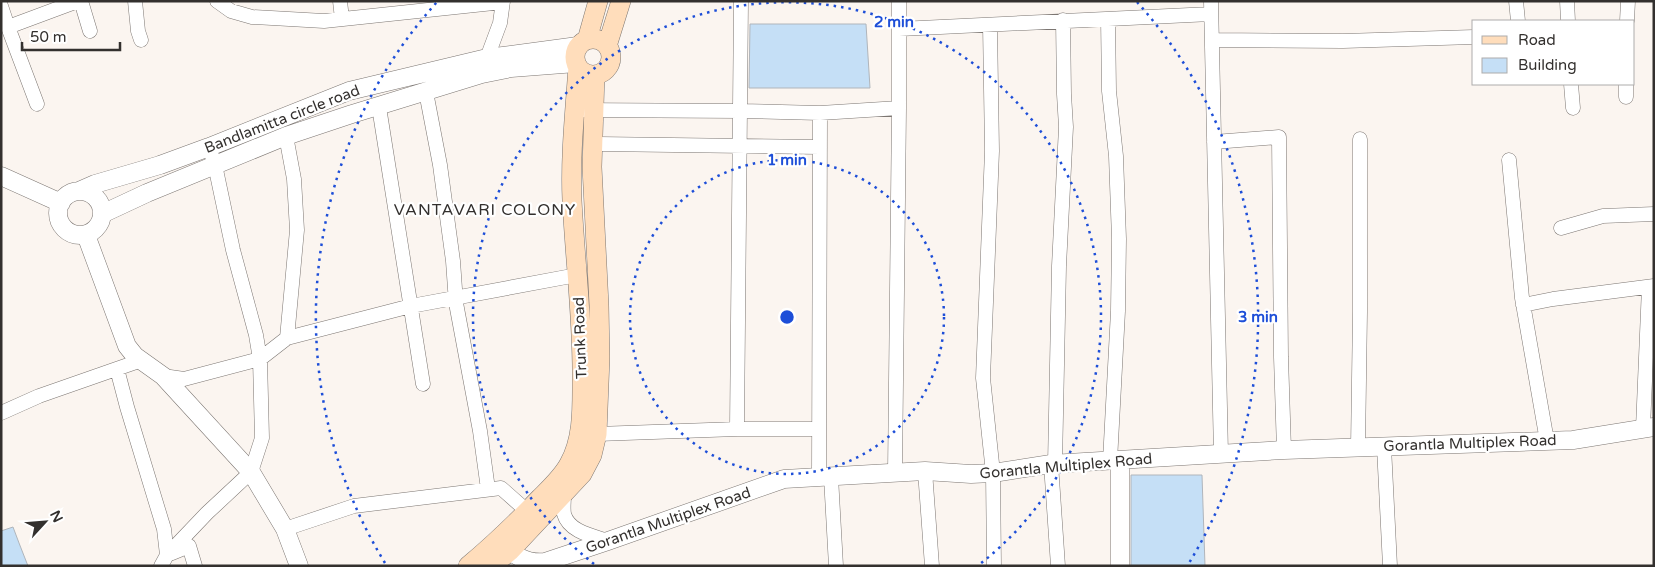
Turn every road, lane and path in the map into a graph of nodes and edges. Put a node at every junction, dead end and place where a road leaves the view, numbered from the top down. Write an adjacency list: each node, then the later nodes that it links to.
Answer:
1 (80, 1): 22 (street); 24 (street)
2 (135, 1): 26 (street)
3 (217, 1): 15 (street)
4 (340, 1): 15 (street)
5 (598, 1): 29 (main road, Trunk Road)
6 (621, 1): 28 (main road)
7 (741, 1): 38 (street)
8 (899, 1): 23 (street)
9 (1516, 1): 18 (street)
10 (1567, 1): 19 (street)
11 (1628, 1): 20 (street)
12 (503, 2): 15 (street); 30 (street)
13 (1, 6): 22 (street)
14 (1211, 7): 16 (street); 27 (street)
15 (342, 19)
16 (1108, 19): 17 (street); 78 (street)
17 (1063, 20): 21 (street); 79 (street)
18 (1518, 20)
19 (1568, 20)
20 (1627, 20)
21 (990, 25): 23 (street); 83 (street)
22 (8, 27): 33 (street)
23 (899, 29): 35 (street)
24 (90, 31)
25 (1472, 37): 27 (street)
26 (142, 40)
27 (1212, 40): 42 (street)
28 (607, 46): 29 (main road); 29 (main road)
29 (583, 58): 30 (street); 37 (main road, Trunk Road)
30 (488, 65): 32 (street); 45 (street, Bandlamitta circle road)
31 (1571, 85): 36 (street)
32 (426, 92): 34 (street); 59 (street)
33 (37, 104)
34 (379, 107): 40 (street); 61 (street)
35 (899, 108): 39 (street); 82 (street)
36 (1573, 108)
37 (585, 110): 38 (street); 57 (main road, Trunk Road); 72 (main road, Trunk Road)
38 (741, 111): 39 (street); 44 (street)
39 (820, 113): 46 (street)
40 (286, 136): 48 (street); 62 (street)
41 (1360, 139): 75 (street)
42 (1214, 142): 76 (street); 77 (street)
43 (599, 144): 44 (street)
44 (740, 146): 46 (street); 70 (street)
45 (209, 147): 48 (street); 50 (street, Bandlamitta circle road)
46 (820, 147): 71 (street)
47 (1509, 160): 60 (street)
48 (215, 166): 53 (street); 63 (street)
49 (1, 176): 51 (street)
50 (79, 191): 51 (street, Bandlamitta circle road); 53 (street)
51 (61, 202): 56 (street)
52 (1654, 208): 54 (street)
53 (102, 214): 56 (street)
54 (1654, 215): 55 (street)
55 (1562, 228)
56 (86, 235): 64 (street)
57 (578, 275): 59 (street); 87 (main road, Trunk Road)
58 (1651, 287): 60 (street); 69 (street)
59 (456, 297): 61 (street); 85 (street)
60 (1523, 305): 73 (street)
61 (411, 306): 62 (street); 67 (street)
62 (287, 338): 63 (street)
63 (260, 359): 66 (street); 81 (street)
64 (142, 360): 65 (street); 66 (street)
65 (117, 369): 68 (street); 91 (street)
66 (164, 376): 81 (street)
67 (423, 384)
68 (1, 413)
69 (1648, 427): 73 (street, Gorantla Multiplex Road)
70 (737, 429): 71 (street); 72 (street)
71 (819, 429): 84 (street)
72 (597, 434): 86 (main road, Trunk Road)
73 (1546, 441): 74 (street, Gorantla Multiplex Road)
74 (1384, 446): 75 (street, Gorantla Multiplex Road); 101 (street)
75 (1358, 447): 76 (street, Gorantla Multiplex Road)
76 (1284, 450): 77 (street, Gorantla Multiplex Road)
77 (1221, 454): 78 (street, Gorantla Multiplex Road)
78 (1115, 460): 79 (street, Gorantla Multiplex Road); 100 (street)
79 (1053, 464): 83 (street, Gorantla Multiplex Road); 99 (street)
80 (925, 471): 82 (street, Gorantla Multiplex Road); 83 (street, Gorantla Multiplex Road); 97 (street)
81 (251, 472): 88 (street); 91 (street)
82 (895, 473): 84 (street, Gorantla Multiplex Road)
83 (993, 473): 98 (street)
84 (825, 477): 89 (street, Gorantla Multiplex Road); 96 (street)
85 (488, 490): 87 (street); 88 (street)
86 (564, 494): 89 (street); 90 (main road, Trunk Road)
87 (527, 511): 90 (main road, Trunk Road)
88 (285, 529): 93 (street)
89 (608, 541): 90 (street, Gorantla Multiplex Road)
90 (504, 545): 94 (main road, Trunk Road); 95 (main road, Trunk Road)
91 (164, 561): 92 (street)
92 (195, 566)
93 (299, 566)
94 (468, 566)
95 (492, 566)
96 (836, 566)
97 (932, 566)
98 (994, 566)
99 (1058, 566)
100 (1120, 566)
101 (1390, 566)

